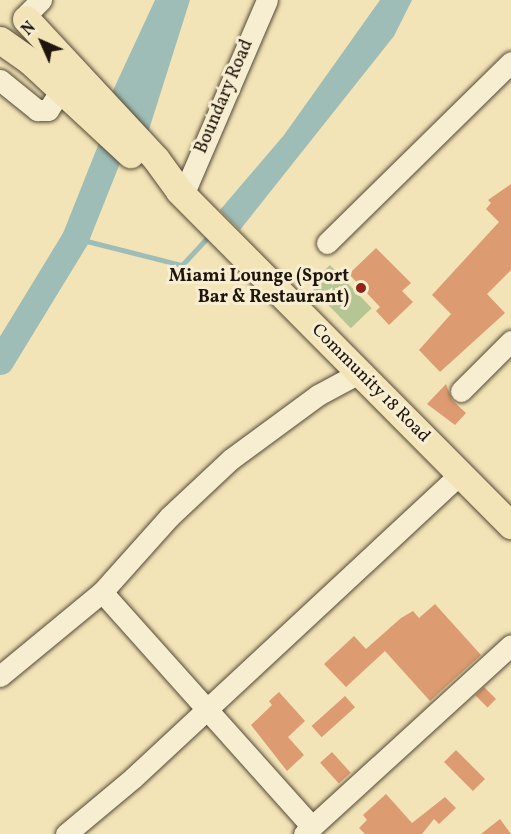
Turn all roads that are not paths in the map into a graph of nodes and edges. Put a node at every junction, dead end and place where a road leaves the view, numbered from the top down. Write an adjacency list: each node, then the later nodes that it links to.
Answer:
1 (267, 0): 7 (street, Boundary Road)
2 (29, 8): 3 (main road); 6 (main road, Community 18 Road)
3 (0, 40): 6 (main road, Community 18 Road)
4 (511, 62): 8 (street)
5 (0, 80): 6 (street)
6 (74, 92): 7 (main road, Community 18 Road)
7 (181, 193): 10 (main road, Community 18 Road)
8 (327, 243)
9 (511, 341): 11 (street)
10 (359, 374): 12 (main road, Community 18 Road); 14 (street)
11 (461, 391)
12 (460, 474): 13 (main road, Community 18 Road); 17 (street)
13 (511, 525)
14 (102, 592): 16 (street); 17 (street)
15 (511, 645): 18 (street)
16 (0, 676)
17 (205, 711): 18 (street); 19 (street)
18 (308, 830)
19 (66, 834)

